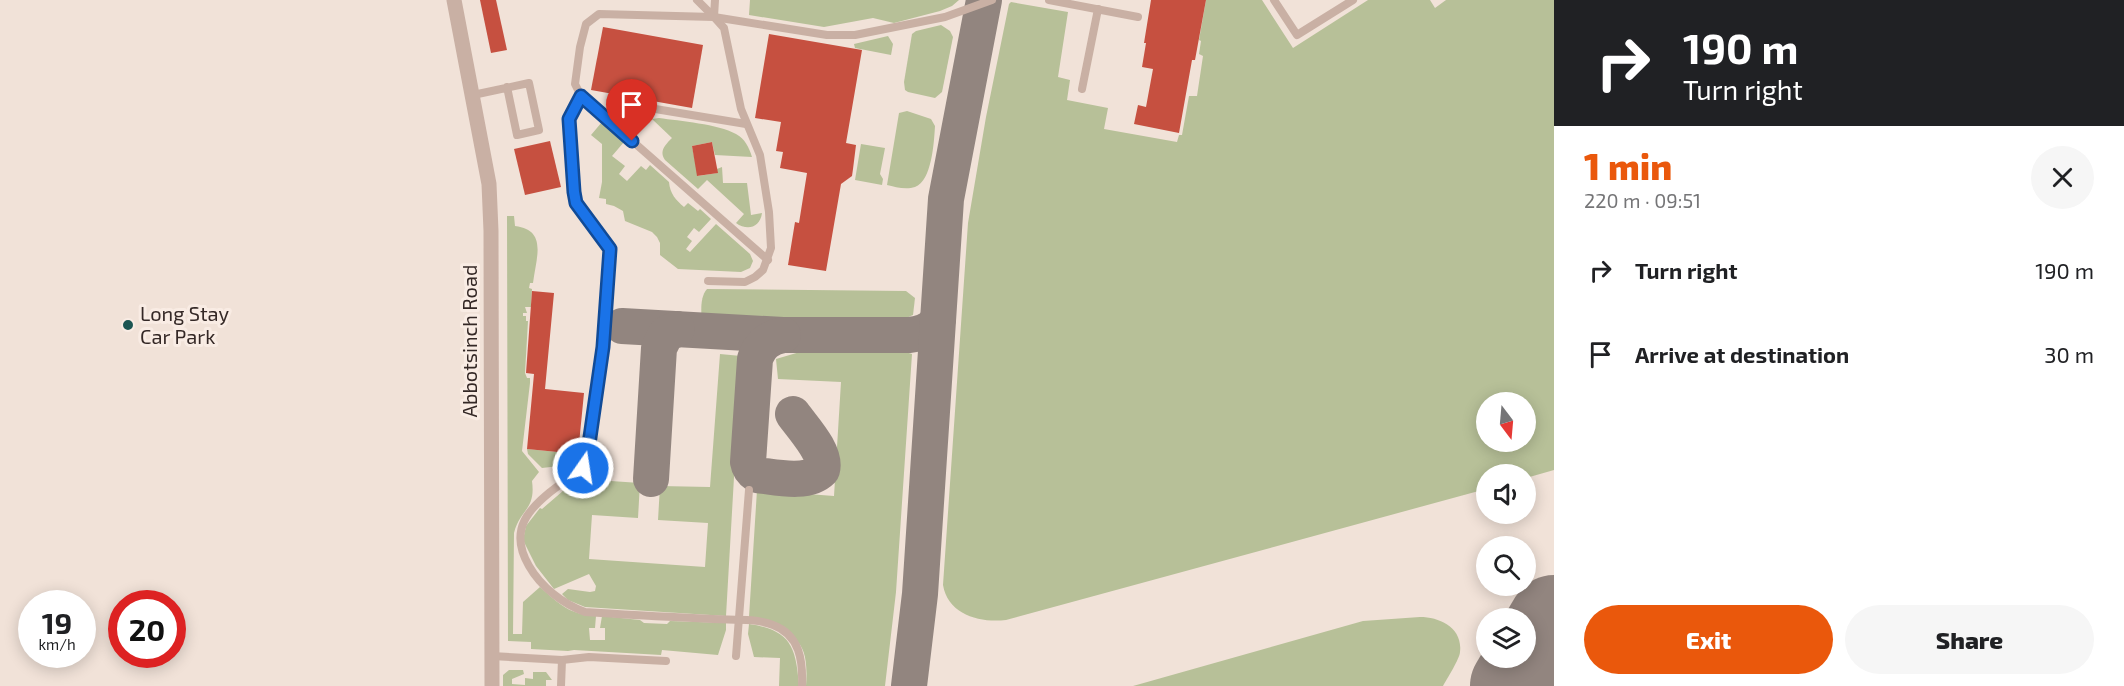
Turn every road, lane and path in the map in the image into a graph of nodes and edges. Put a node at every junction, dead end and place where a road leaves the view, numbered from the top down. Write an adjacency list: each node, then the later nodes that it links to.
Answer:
1 (454, 0): 13 (street, Abbotsinch Road)
2 (697, 0): 10 (lane)
3 (715, 0): 10 (lane)
4 (992, 0): 10 (lane)
5 (1049, 0): 8 (lane)
6 (1274, 0): 7 (lane)
7 (1353, 0)
8 (1098, 9): 9 (lane); 12 (lane)
9 (1138, 17)
10 (714, 18): 14 (lane); 16 (lane)
11 (507, 87): 11 (lane); 13 (lane)
12 (1082, 89)
13 (473, 95): 21 (street, Abbotsinch Road)
14 (581, 96): 17 (lane); 20 (lane)
15 (613, 102): 16 (lane)
16 (746, 124): 17 (lane)
17 (768, 260): 18 (lane)
18 (708, 281)
19 (749, 490): 20 (lane)
20 (738, 620): 22 (lane); 27 (lane)
21 (492, 656): 23 (lane); 25 (street, Abbotsinch Road)
22 (735, 656)
23 (562, 660): 24 (lane); 26 (lane)
24 (666, 661)
25 (492, 686)
26 (561, 686)
27 (802, 686)

